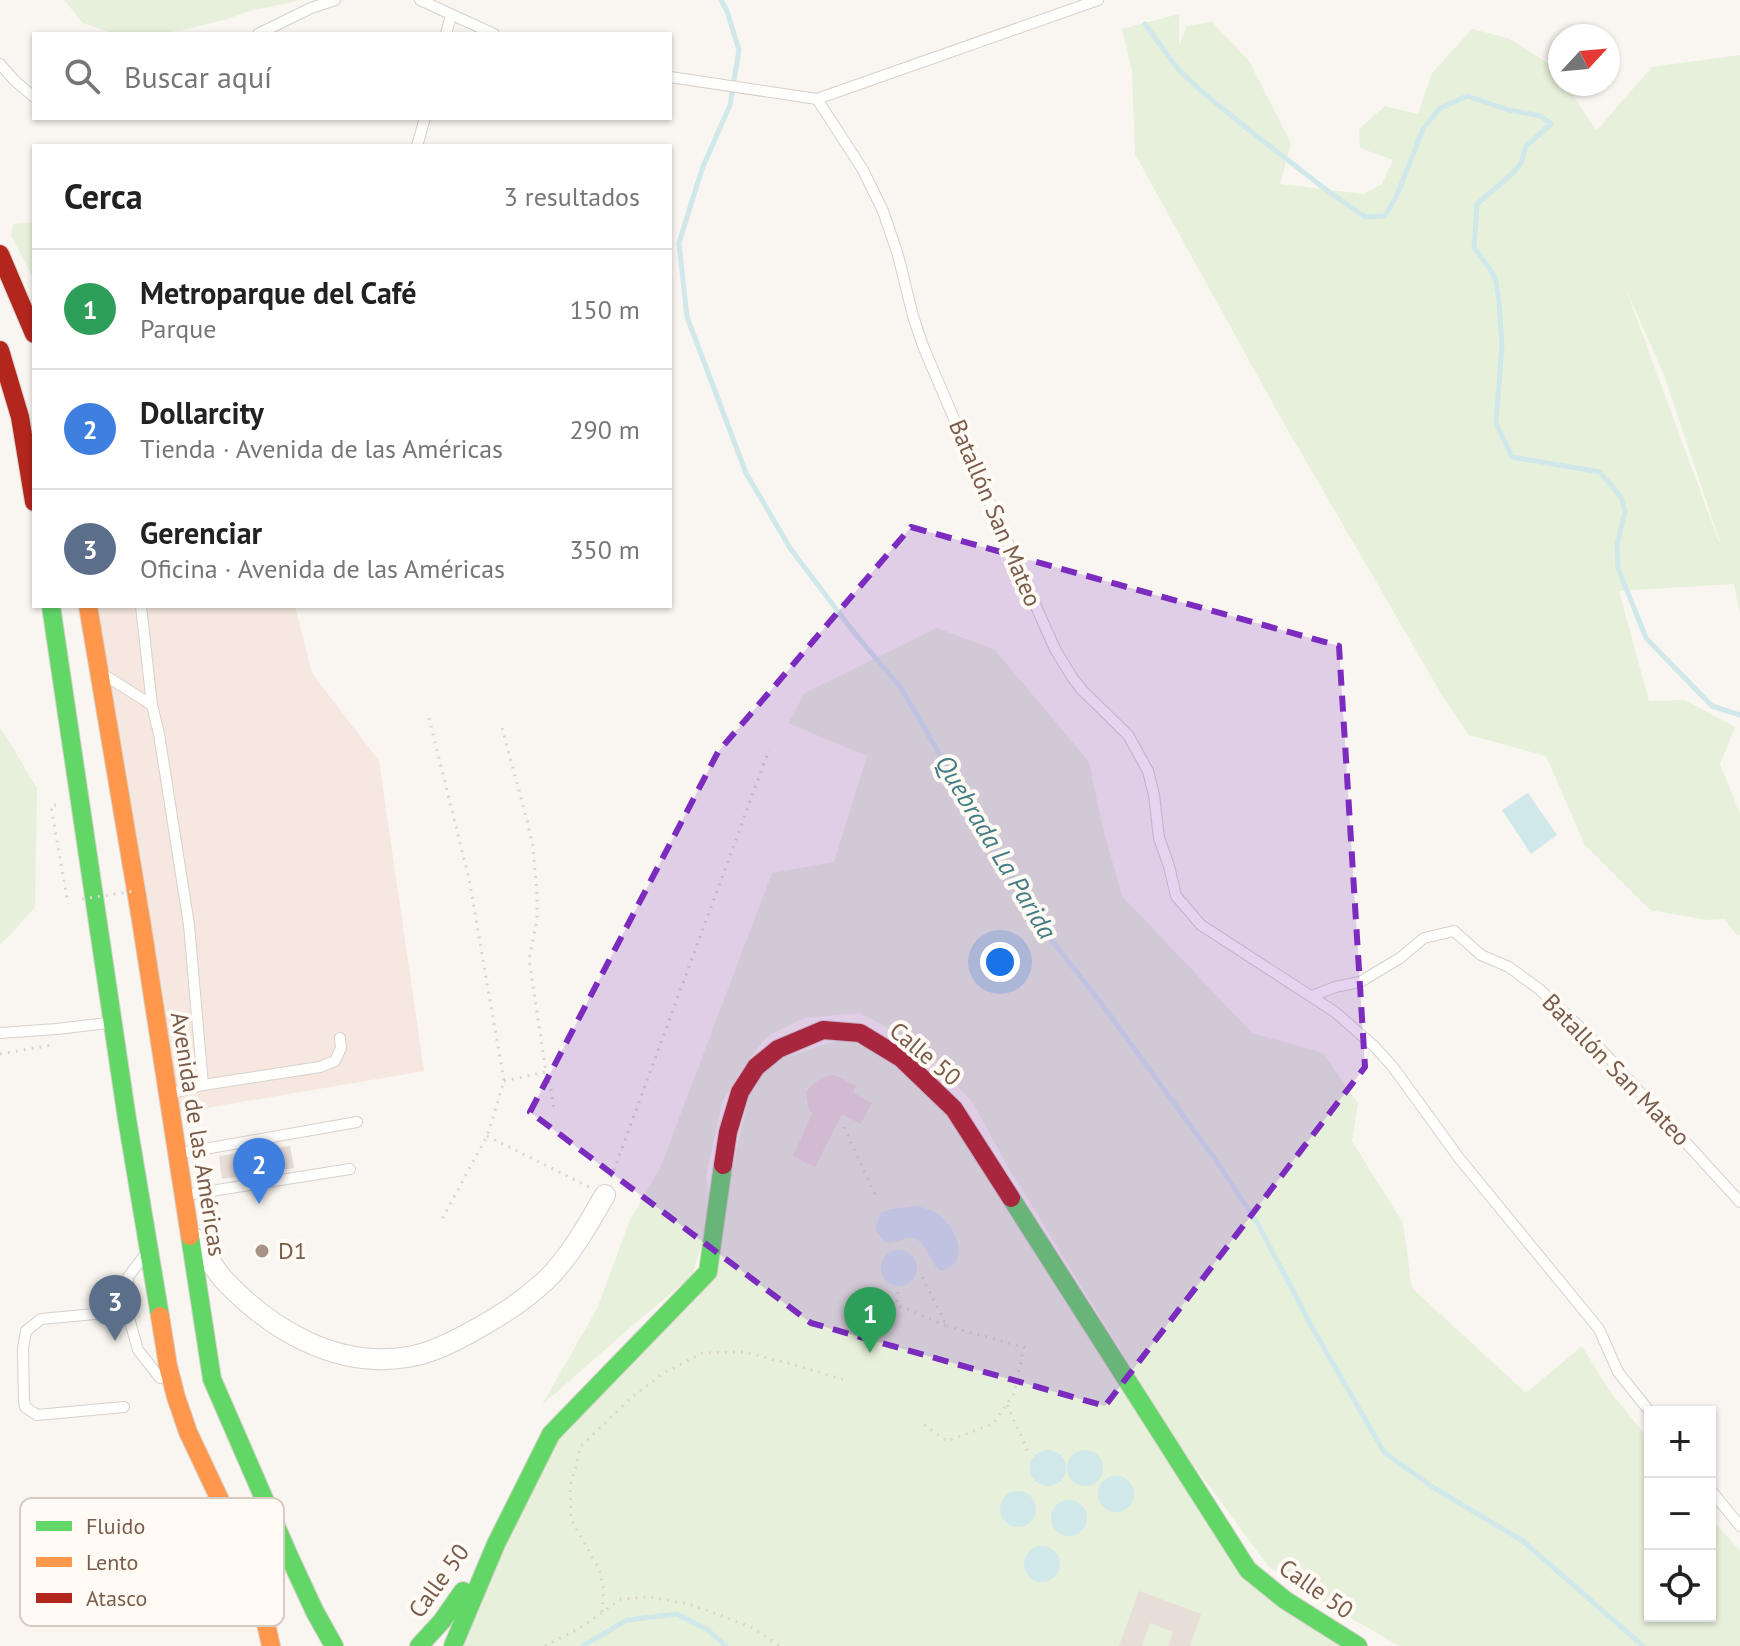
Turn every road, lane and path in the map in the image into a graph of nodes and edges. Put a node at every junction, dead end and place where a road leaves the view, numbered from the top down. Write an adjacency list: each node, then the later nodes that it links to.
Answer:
1 (335, 0): 5 (lane)
2 (420, 0): 4 (lane)
3 (1098, 0): 11 (lane)
4 (451, 15): 6 (lane); 7 (lane)
5 (262, 32)
6 (447, 32)
7 (489, 32)
8 (0, 64): 10 (lane)
9 (672, 77): 11 (lane)
10 (32, 95)
11 (817, 99): 28 (lane, Batallón San Mateo)
12 (424, 120): 13 (lane)
13 (418, 144)
14 (0, 254): 15 (main road)
15 (32, 329)
16 (0, 350): 17 (main road)
17 (32, 490)
18 (51, 608): 29 (main road)
19 (88, 608): 21 (main road, Avenida de las Américas)
20 (141, 608): 22 (lane)
21 (98, 671): 22 (lane); 26 (main road, Avenida de las Américas)
22 (152, 705): 34 (lane)
23 (429, 718): 33 (path)
24 (502, 728): 32 (path)
25 (769, 750): 43 (path)
26 (135, 891): 27 (path, bridge); 35 (main road, Avenida de las Américas)
27 (82, 899)
28 (1312, 996): 45 (lane, Batallón San Mateo); 58 (lane, Batallón San Mateo)
29 (113, 1022): 30 (lane); 48 (main road)
30 (0, 1033)
31 (340, 1038): 34 (lane)
32 (546, 1072): 33 (path); 36 (path)
33 (504, 1081): 39 (path)
34 (203, 1085): 35 (lane)
35 (168, 1095): 40 (main road, Avenida de las Américas)
36 (554, 1110)
37 (357, 1122): 40 (lane)
38 (844, 1127): 44 (path)
39 (487, 1136): 43 (path); 46 (path)
40 (177, 1154): 42 (main road, Avenida de las Américas)
41 (350, 1169): 42 (lane)
42 (184, 1195): 47 (main road, Avenida de las Américas)
43 (605, 1195): 49 (street)
44 (876, 1197)
45 (1740, 1202)
46 (441, 1221)
47 (190, 1229): 49 (street); 52 (main road, Avenida de las Américas)
48 (150, 1249): 53 (lane); 56 (main road)
49 (222, 1277): 52 (street)
50 (922, 1277): 54 (path)
51 (898, 1292): 54 (path)
52 (199, 1295): 64 (main road, Avenida de las Américas)
53 (127, 1311): 56 (lane); 59 (lane)
54 (947, 1326): 57 (path)
55 (844, 1380): 68 (path)
56 (176, 1397): 63 (main road)
57 (1007, 1405): 60 (path); 61 (path)
58 (1645, 1406)
59 (124, 1407)
60 (924, 1425)
61 (1029, 1454)
62 (1716, 1496): 65 (lane)
63 (219, 1498)
64 (264, 1498)
65 (1740, 1526)
66 (496, 1544): 72 (main road, Calle 50); 73 (main road, Calle 50); 76 (main road, Calle 50)
67 (284, 1545): 71 (main road, Avenida de las Américas)
68 (602, 1612): 74 (path); 75 (path)
69 (266, 1626): 70 (main road)
70 (271, 1646)
71 (334, 1646)
72 (419, 1646)
73 (453, 1646)
74 (545, 1646)
75 (780, 1646)
76 (1358, 1646)

